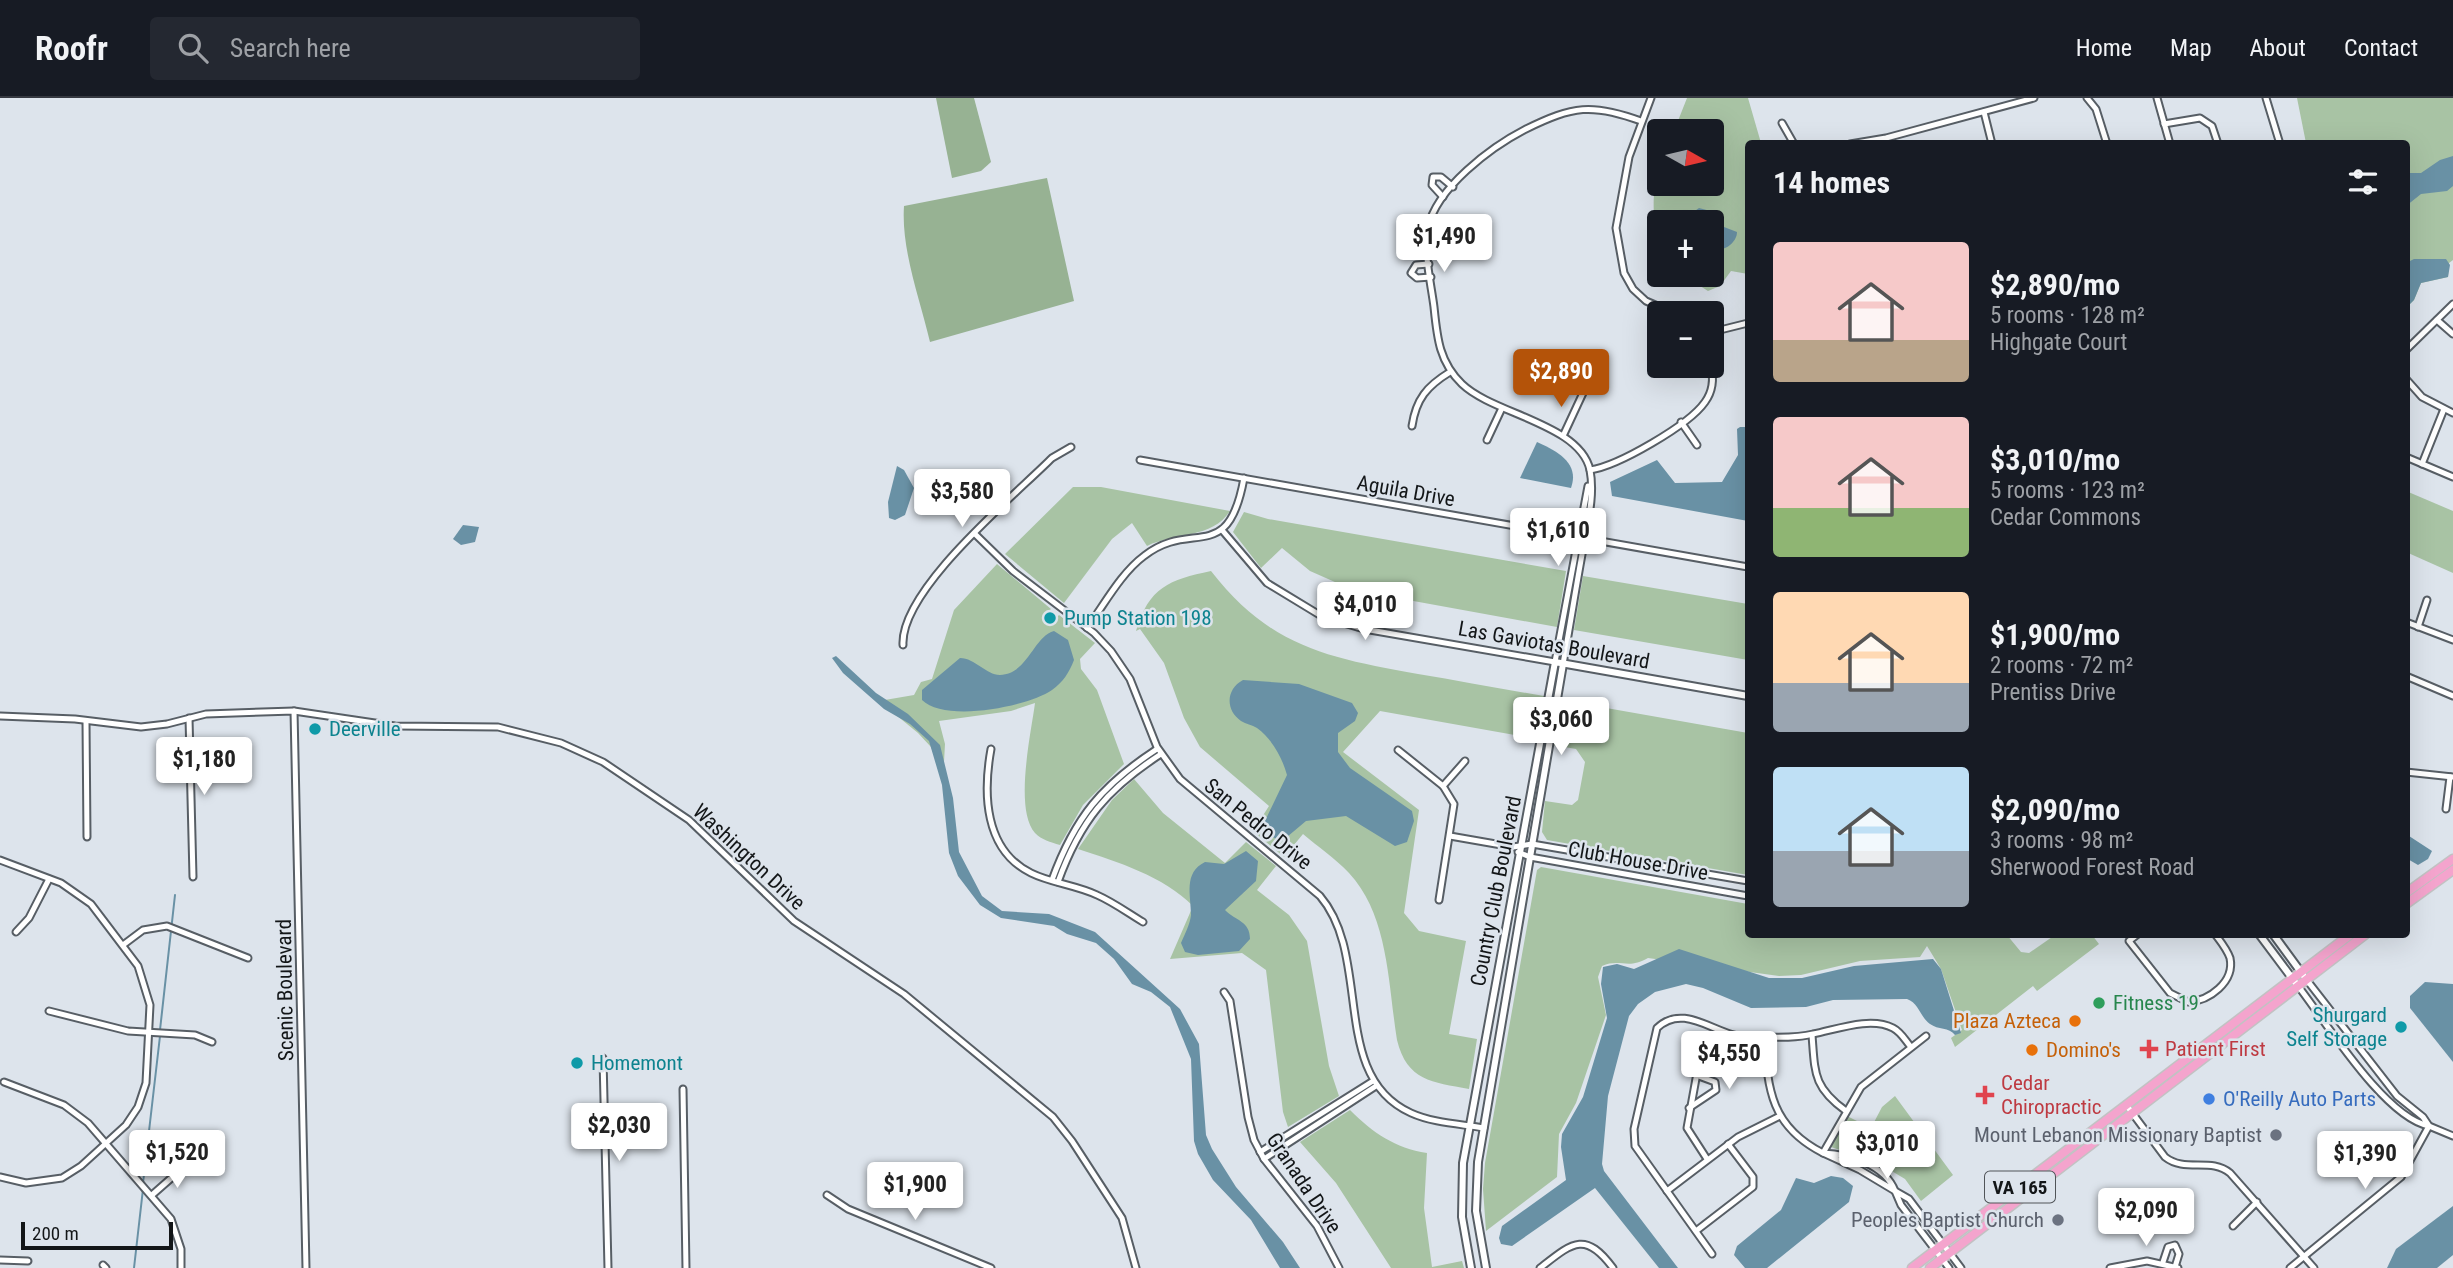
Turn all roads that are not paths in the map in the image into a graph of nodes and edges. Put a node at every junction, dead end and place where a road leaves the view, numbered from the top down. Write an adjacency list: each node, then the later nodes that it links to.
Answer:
1 (1583, 98): 7 (street)
2 (1651, 98): 9 (street)
3 (2034, 98): 8 (street)
4 (2087, 98): 15 (street)
5 (2157, 98): 11 (street)
6 (2266, 98): 18 (street)
7 (1585, 107): 9 (street); 19 (street)
8 (1984, 111): 13 (street); 14 (street)
9 (1642, 121): 23 (street)
10 (1782, 123): 12 (street)
11 (2164, 124): 16 (street); 17 (street)
12 (1792, 140)
13 (1874, 140)
14 (1991, 140)
15 (2105, 140)
16 (2169, 140)
17 (2217, 140)
18 (2279, 140)
19 (1452, 187): 20 (street); 20 (street)
20 (1443, 197): 21 (street)
21 (1429, 264): 22 (street); 22 (street)
22 (1431, 277): 30 (street)
23 (1647, 301)
24 (2453, 304): 25 (street)
25 (2437, 320): 28 (street); 29 (street)
26 (1745, 324): 27 (street)
27 (1724, 329)
28 (2453, 334)
29 (2410, 346)
30 (1450, 372): 34 (street); 38 (street)
31 (1712, 378): 37 (street)
32 (2410, 384): 35 (street)
33 (1583, 393): 39 (street)
34 (1502, 408): 39 (street); 40 (street)
35 (2444, 409): 36 (street); 45 (street)
36 (2453, 413)
37 (1681, 422): 41 (street); 46 (street)
38 (1412, 426)
39 (1563, 436): 46 (street)
40 (1487, 440)
41 (1697, 445)
42 (1071, 447): 51 (street)
43 (2410, 459): 45 (street)
44 (1140, 460): 48 (street, Aguila Drive)
45 (2422, 464): 47 (street)
46 (1590, 470): 49 (street, Country Club Boulevard)
47 (2453, 477)
48 (1244, 478): 50 (street); 52 (street, Aguila Drive)
49 (1590, 480): 52 (street, Country Club Boulevard); 53 (street, Country Club Boulevard)
50 (1222, 530): 58 (street); 61 (street, Las Gaviotas Boulevard)
51 (975, 534): 58 (street, San Pedro Drive); 60 (street)
52 (1577, 537): 53 (street, Aguila Drive); 61 (street, Country Club Boulevard)
53 (1585, 538): 54 (street, Aguila Drive); 62 (street, Country Club Boulevard)
54 (1745, 566)
55 (2427, 600): 57 (street)
56 (2410, 624): 57 (street)
57 (2418, 627): 59 (street)
58 (1087, 628): 72 (street, San Pedro Drive)
59 (2453, 640)
60 (903, 645)
61 (1555, 663): 62 (street, Las Gaviotas Boulevard); 80 (street, Country Club Boulevard)
62 (1563, 664): 64 (street, Las Gaviotas Boulevard); 81 (street, Country Club Boulevard)
63 (2410, 678): 65 (street)
64 (1745, 695)
65 (2453, 696)
66 (294, 711): 68 (street, Washington Drive); 158 (street, Scenic Boulevard); 162 (street, Washington Drive)
67 (0, 716): 69 (street, Washington Drive)
68 (189, 718): 69 (street, Washington Drive); 88 (street)
69 (86, 721): 79 (street)
70 (991, 749): 91 (street)
71 (1398, 750): 76 (street)
72 (1159, 752): 91 (street); 122 (street, San Pedro Drive)
73 (1465, 761): 76 (street)
74 (2410, 772): 75 (street)
75 (2452, 777): 77 (street)
76 (1443, 786): 78 (street)
77 (2446, 809)
78 (1450, 836): 82 (street); 94 (street)
79 (87, 837)
80 (1524, 843): 81 (street, Club House Drive); 82 (street); 83 (street, Country Club Boulevard)
81 (1532, 844): 84 (street, Country Club Boulevard); 90 (street, Club House Drive)
82 (1513, 847): 83 (street)
83 (1522, 856): 84 (street, Club House Drive); 128 (street, Country Club Boulevard)
84 (1530, 858): 93 (street, Club House Drive); 130 (street, Country Club Boulevard)
85 (2453, 859): 92 (main road)
86 (0, 860): 89 (street)
87 (2453, 870): 95 (main road)
88 (193, 877)
89 (49, 879): 97 (street); 106 (street)
90 (1745, 880)
91 (1055, 881): 96 (street)
92 (2410, 890)
93 (1745, 895)
94 (1439, 900)
95 (2410, 901)
96 (1143, 922)
97 (16, 932)
98 (2127, 938): 105 (street)
99 (2133, 938): 105 (street)
100 (2217, 938): 105 (street)
101 (2262, 938): 109 (street)
102 (2276, 938): 108 (street)
103 (2347, 938): 108 (main road, VA 165)
104 (2360, 938): 108 (main road, VA 165)
105 (2129, 941)
106 (123, 945): 107 (street); 112 (street)
107 (248, 958)
108 (2304, 976): 109 (main road, VA 165); 129 (street)
109 (2296, 982): 125 (main road, VA 165); 129 (street)
110 (1224, 992): 134 (street, Granada Drive)
111 (49, 1011): 112 (street)
112 (149, 1033): 116 (street); 132 (street)
113 (1812, 1035): 114 (street); 117 (street); 126 (street)
114 (1764, 1037): 127 (street); 140 (street)
115 (1926, 1037): 117 (street)
116 (212, 1042)
117 (1911, 1047): 126 (street)
118 (603, 1058): 159 (street)
119 (1699, 1062): 120 (street)
120 (1696, 1075): 124 (street); 124 (street)
121 (4, 1082): 132 (street)
122 (1375, 1083): 128 (street); 134 (street); 136 (street)
123 (683, 1089): 160 (street)
124 (1689, 1108): 137 (street)
125 (2129, 1109): 144 (street); 147 (main road, VA 165); 148 (main road, VA 165)
126 (1846, 1111): 135 (street)
127 (1780, 1116): 133 (street); 135 (street)
128 (1469, 1126): 130 (street); 164 (street, Country Club Boulevard)
129 (2429, 1126): 131 (street); 150 (street)
130 (1484, 1128): 165 (street, Country Club Boulevard)
131 (2453, 1136)
132 (106, 1144): 139 (street); 142 (street)
133 (1728, 1144): 137 (street); 146 (street)
134 (1260, 1152): 136 (street, Granada Drive)
135 (1823, 1153): 141 (street); 141 (street)
136 (1264, 1159): 163 (street, Granada Drive)
137 (1707, 1159): 140 (street)
138 (185, 1166): 142 (street)
139 (0, 1177)
140 (1667, 1191): 146 (street)
141 (1895, 1191): 147 (street); 147 (street)
142 (152, 1195): 157 (street)
143 (827, 1195): 161 (street)
144 (2257, 1202): 145 (street); 150 (street)
145 (2233, 1226)
146 (1696, 1231): 149 (street)
147 (1939, 1247): 148 (street); 151 (street); 167 (main road, VA 165)
148 (1950, 1253): 151 (main road, VA 165); 170 (street)
149 (1712, 1254)
150 (2305, 1255): 172 (street); 173 (street)
151 (1942, 1259): 168 (main road, VA 165); 169 (street)
152 (0, 1260): 153 (street)
153 (28, 1261)
154 (2163, 1262): 156 (street); 156 (street); 171 (street)
155 (1541, 1267): 166 (street)
156 (2176, 1267)
157 (181, 1268)
158 (306, 1268)
159 (608, 1268)
160 (686, 1268)
161 (990, 1268)
162 (1136, 1268)
163 (1339, 1268)
164 (1471, 1268)
165 (1486, 1268)
166 (1614, 1268)
167 (1912, 1268)
168 (1930, 1268)
169 (1949, 1268)
170 (1961, 1268)
171 (2110, 1268)
172 (2290, 1268)
173 (2314, 1268)

